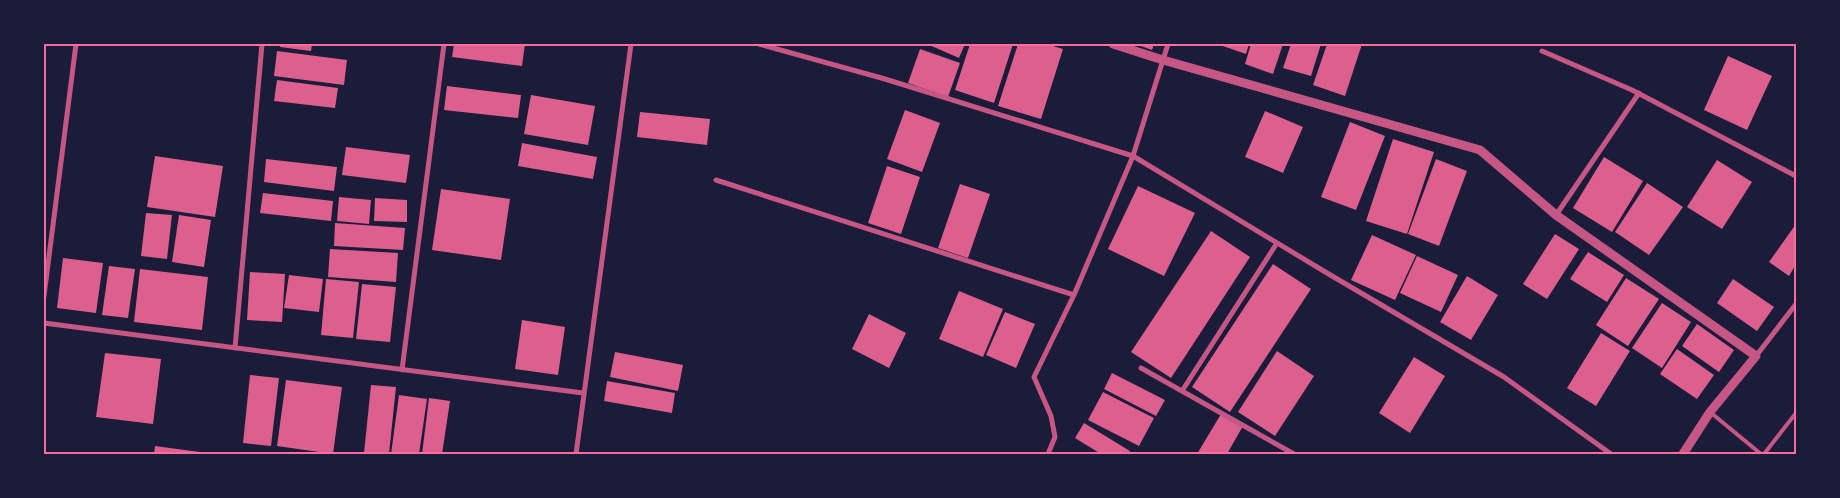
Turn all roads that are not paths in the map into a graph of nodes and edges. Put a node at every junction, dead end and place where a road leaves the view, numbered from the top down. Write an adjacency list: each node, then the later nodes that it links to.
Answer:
1 (75, 44): 17 (street)
2 (262, 44): 20 (street)
3 (444, 44): 23 (street)
4 (632, 44): 25 (street)
5 (759, 44): 11 (street)
6 (1113, 44): 9 (street)
7 (1168, 44): 9 (street)
8 (1542, 51): 10 (street)
9 (1163, 60): 11 (street); 14 (street)
10 (1638, 93): 12 (street); 14 (street)
11 (1133, 156): 15 (street); 16 (street)
12 (1796, 176)
13 (716, 180): 16 (street)
14 (1556, 215): 21 (street)
15 (1277, 244): 24 (street); 31 (street)
16 (1074, 295): 29 (street)
17 (44, 296)
18 (1796, 304): 21 (street)
19 (44, 323): 20 (street)
20 (235, 348): 23 (street)
21 (1756, 356): 26 (street)
22 (1141, 368): 24 (street)
23 (402, 370): 25 (street)
24 (1182, 391): 30 (street)
25 (583, 393): 28 (street)
26 (1710, 412): 32 (street); 33 (lane)
27 (1796, 412): 33 (lane)
28 (576, 454)
29 (1048, 454)
30 (1294, 454)
31 (1611, 454)
32 (1684, 454)
33 (1763, 454)

